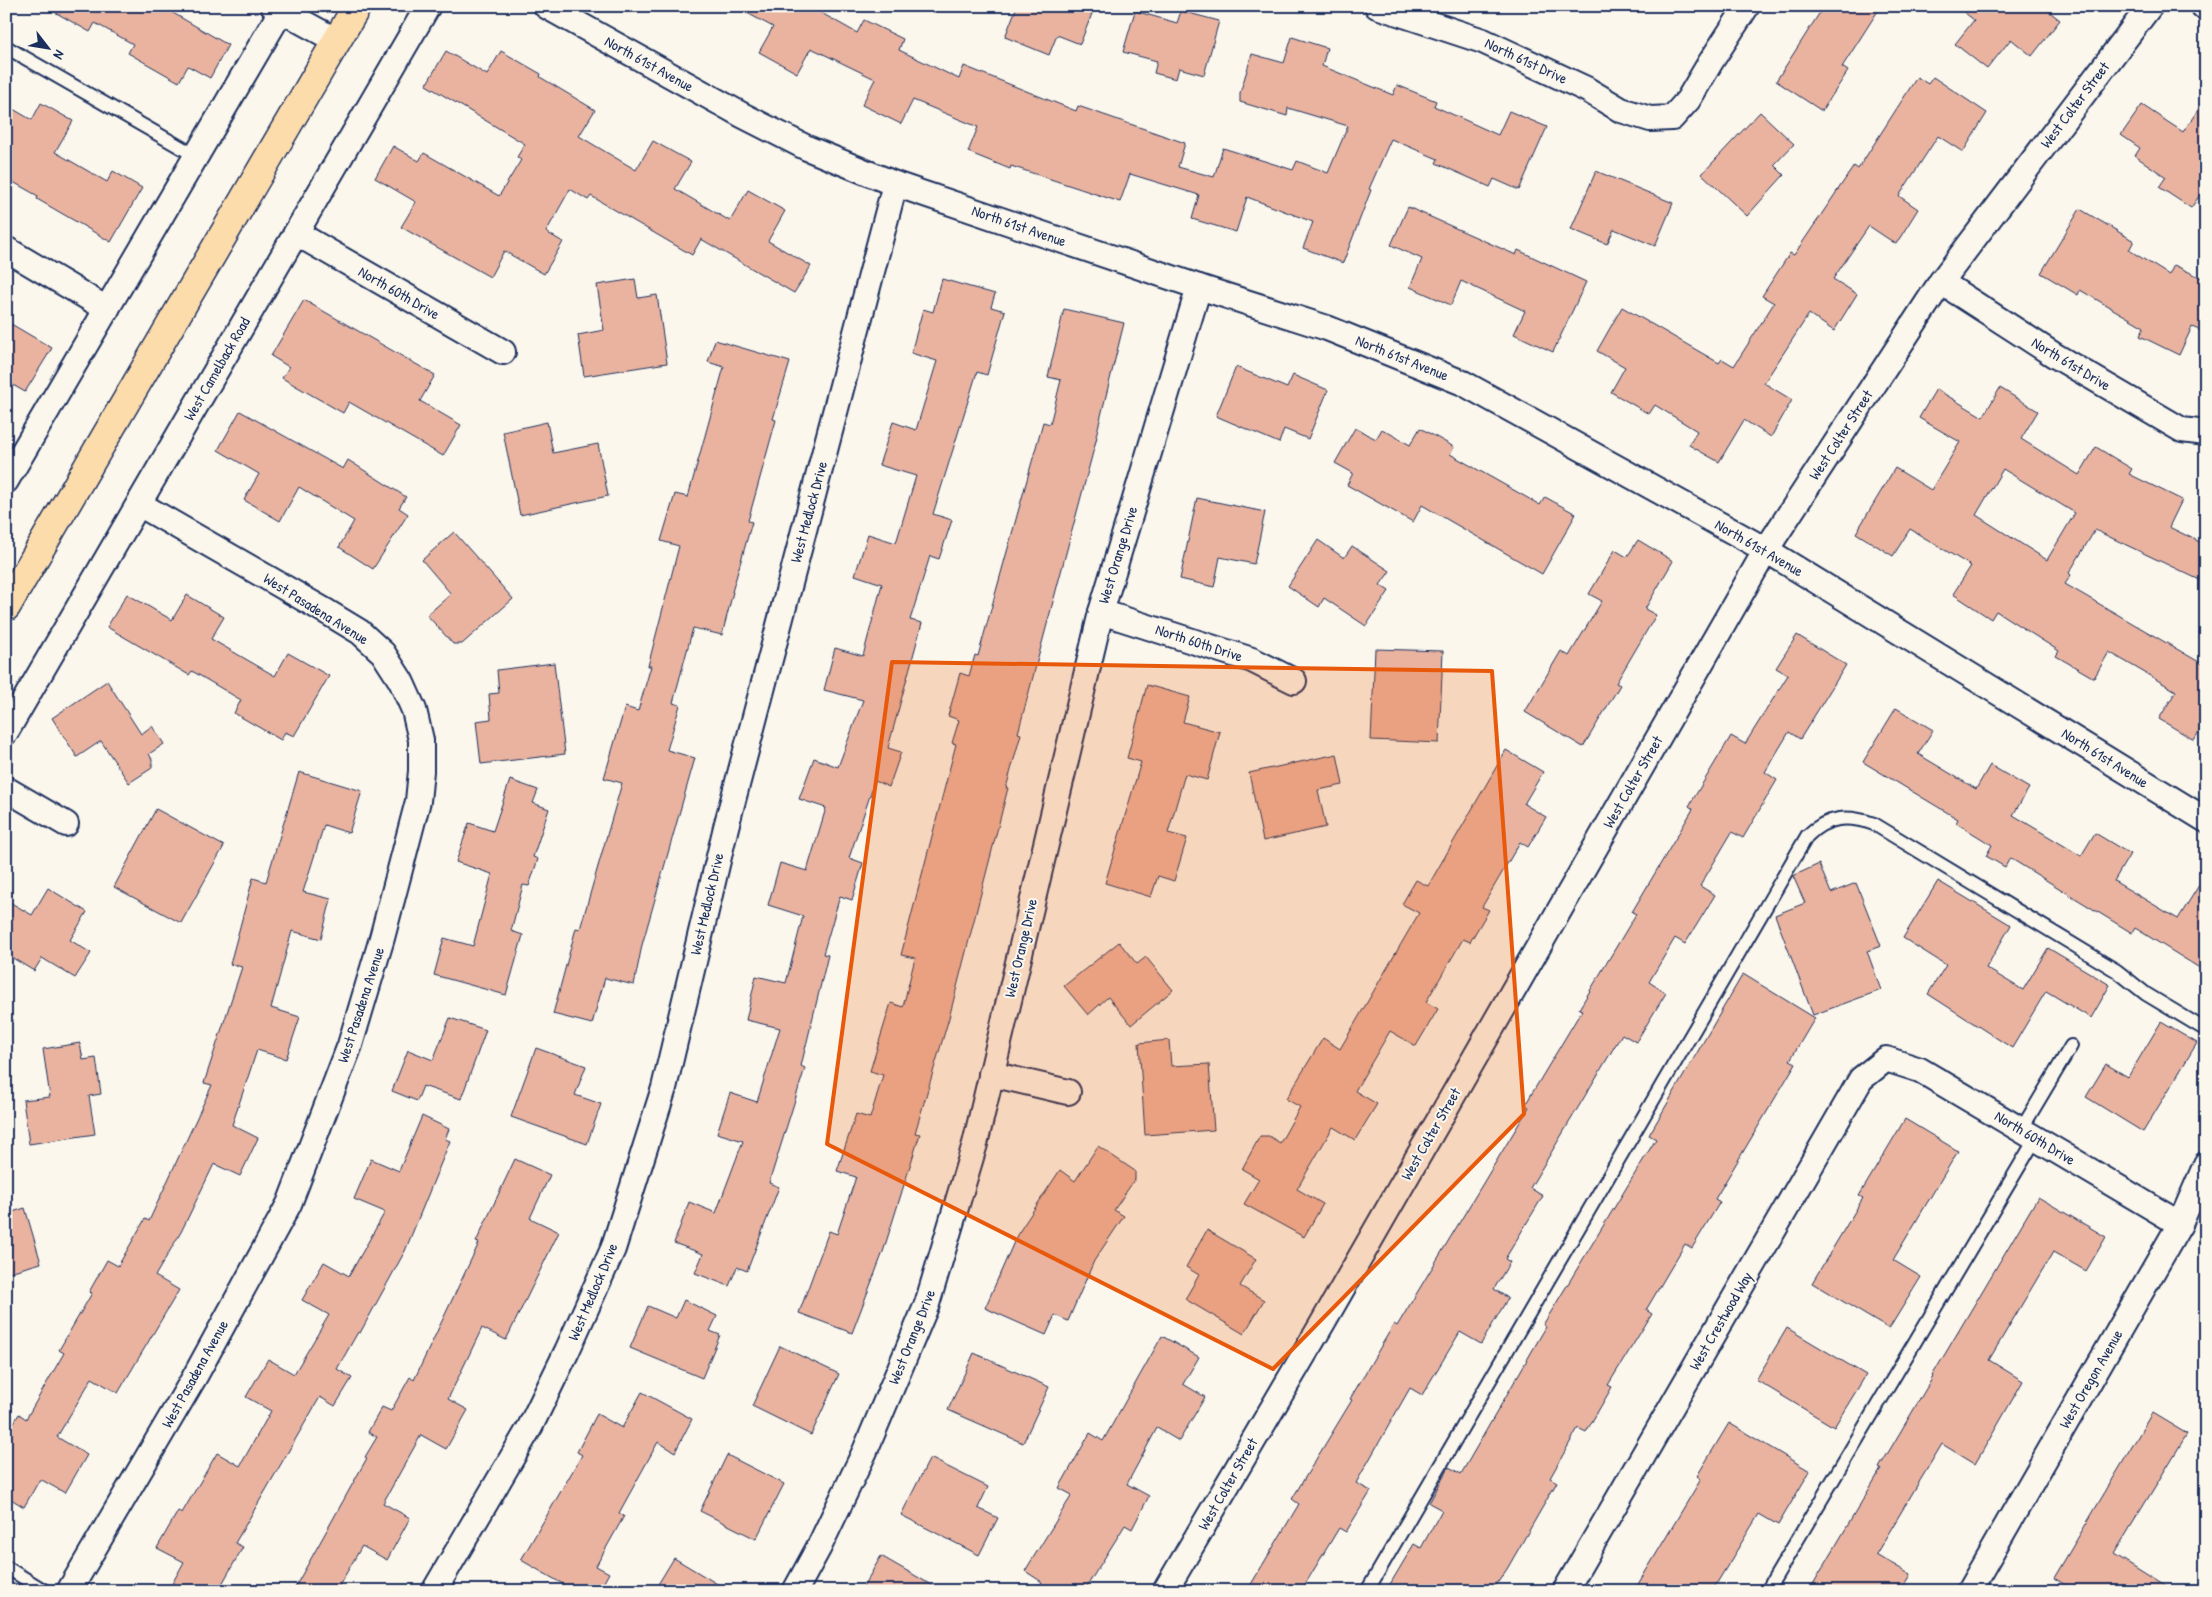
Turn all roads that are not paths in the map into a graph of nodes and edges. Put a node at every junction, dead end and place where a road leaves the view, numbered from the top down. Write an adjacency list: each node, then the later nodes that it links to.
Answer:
1 (357, 6): 8 (main road)
2 (428, 6): 12 (street, West Camelback Road)
3 (546, 6): 11 (street, North 61st Avenue)
4 (1377, 6): 5 (street, North 61st Drive)
5 (1747, 6)
6 (2150, 6): 14 (street, West Colter Street)
7 (279, 8): 8 (street); 10 (street)
8 (337, 41): 23 (main road)
9 (6, 47): 10 (lane)
10 (196, 156): 16 (street)
11 (895, 184): 15 (street, North 61st Avenue); 41 (street, West Medlock Drive)
12 (296, 233): 17 (street, North 60th Drive); 21 (street, West Camelback Road)
13 (6, 249): 16 (street)
14 (1941, 282): 18 (street, North 61st Drive); 22 (street, West Colter Street)
15 (1199, 287): 22 (street, North 61st Avenue); 24 (street, West Orange Drive)
16 (107, 309): 19 (street)
17 (502, 352)
18 (2206, 433)
19 (13, 455): 20 (street)
20 (6, 481)
21 (139, 504): 26 (street, West Camelback Road); 40 (street, West Pasadena Avenue)
22 (1766, 550): 28 (street, North 61st Avenue); 43 (street, West Colter Street)
23 (6, 608)
24 (1101, 612): 25 (street, North 60th Drive); 33 (street, West Orange Drive)
25 (1294, 681)
26 (6, 732)
27 (6, 789): 29 (street)
28 (2206, 820)
29 (66, 824)
30 (2206, 1030): 44 (lane)
31 (2071, 1046): 35 (lane)
32 (1886, 1059): 35 (street, North 60th Drive); 45 (street, West Crestwood Way)
33 (991, 1074): 34 (street); 42 (street, West Orange Drive)
34 (1068, 1092)
35 (2029, 1134): 37 (street, North 60th Drive); 46 (lane)
36 (2206, 1164): 37 (street, West Oregon Avenue)
37 (2180, 1224): 47 (street, West Oregon Avenue)
38 (6, 1567): 39 (lane)
39 (45, 1591)
40 (69, 1591)
41 (434, 1591)
42 (795, 1591)
43 (1166, 1591)
44 (1367, 1591)
45 (1565, 1591)
46 (1768, 1591)
47 (1968, 1591)

